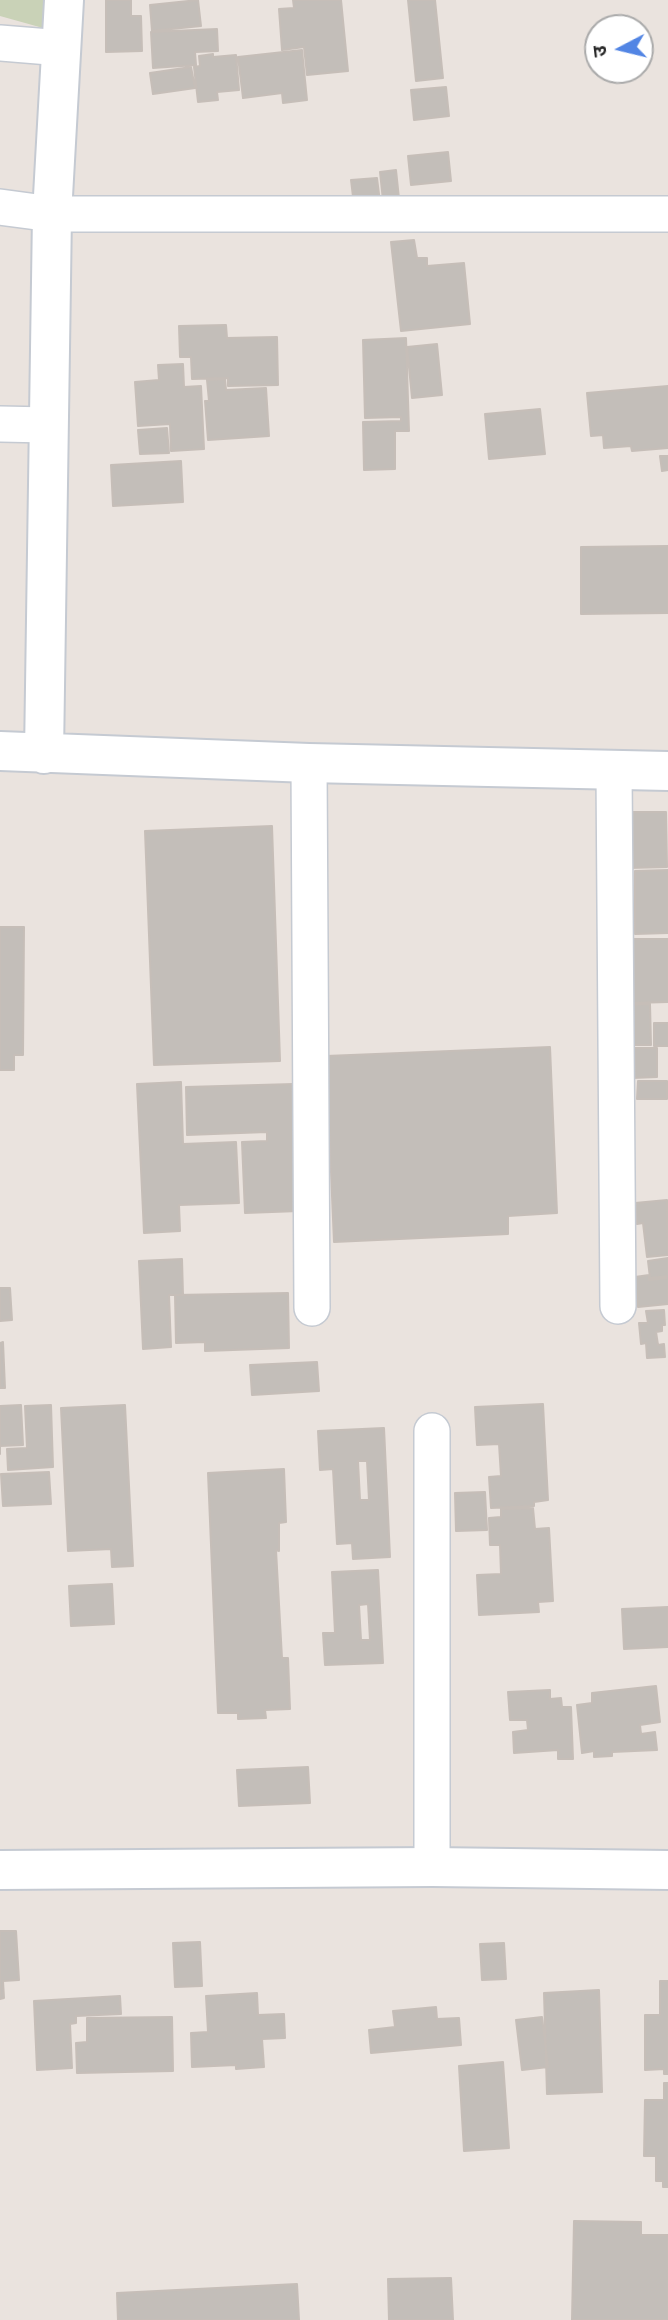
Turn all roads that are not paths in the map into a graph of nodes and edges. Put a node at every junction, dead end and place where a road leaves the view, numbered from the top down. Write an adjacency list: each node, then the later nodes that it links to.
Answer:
1 (64, 0): 3 (street)
2 (0, 43): 3 (street)
3 (62, 48): 5 (street)
4 (0, 207): 5 (street)
5 (52, 214): 6 (street); 8 (street)
6 (668, 214)
7 (0, 424): 8 (street)
8 (48, 425): 10 (street)
9 (0, 751): 10 (street)
10 (44, 754): 11 (street)
11 (309, 763): 12 (street); 15 (street)
12 (614, 771): 13 (street); 14 (street)
13 (668, 771)
14 (618, 1306)
15 (312, 1308)
16 (432, 1431): 17 (street)
17 (432, 1867): 18 (street); 19 (street)
18 (0, 1870)
19 (668, 1870)

